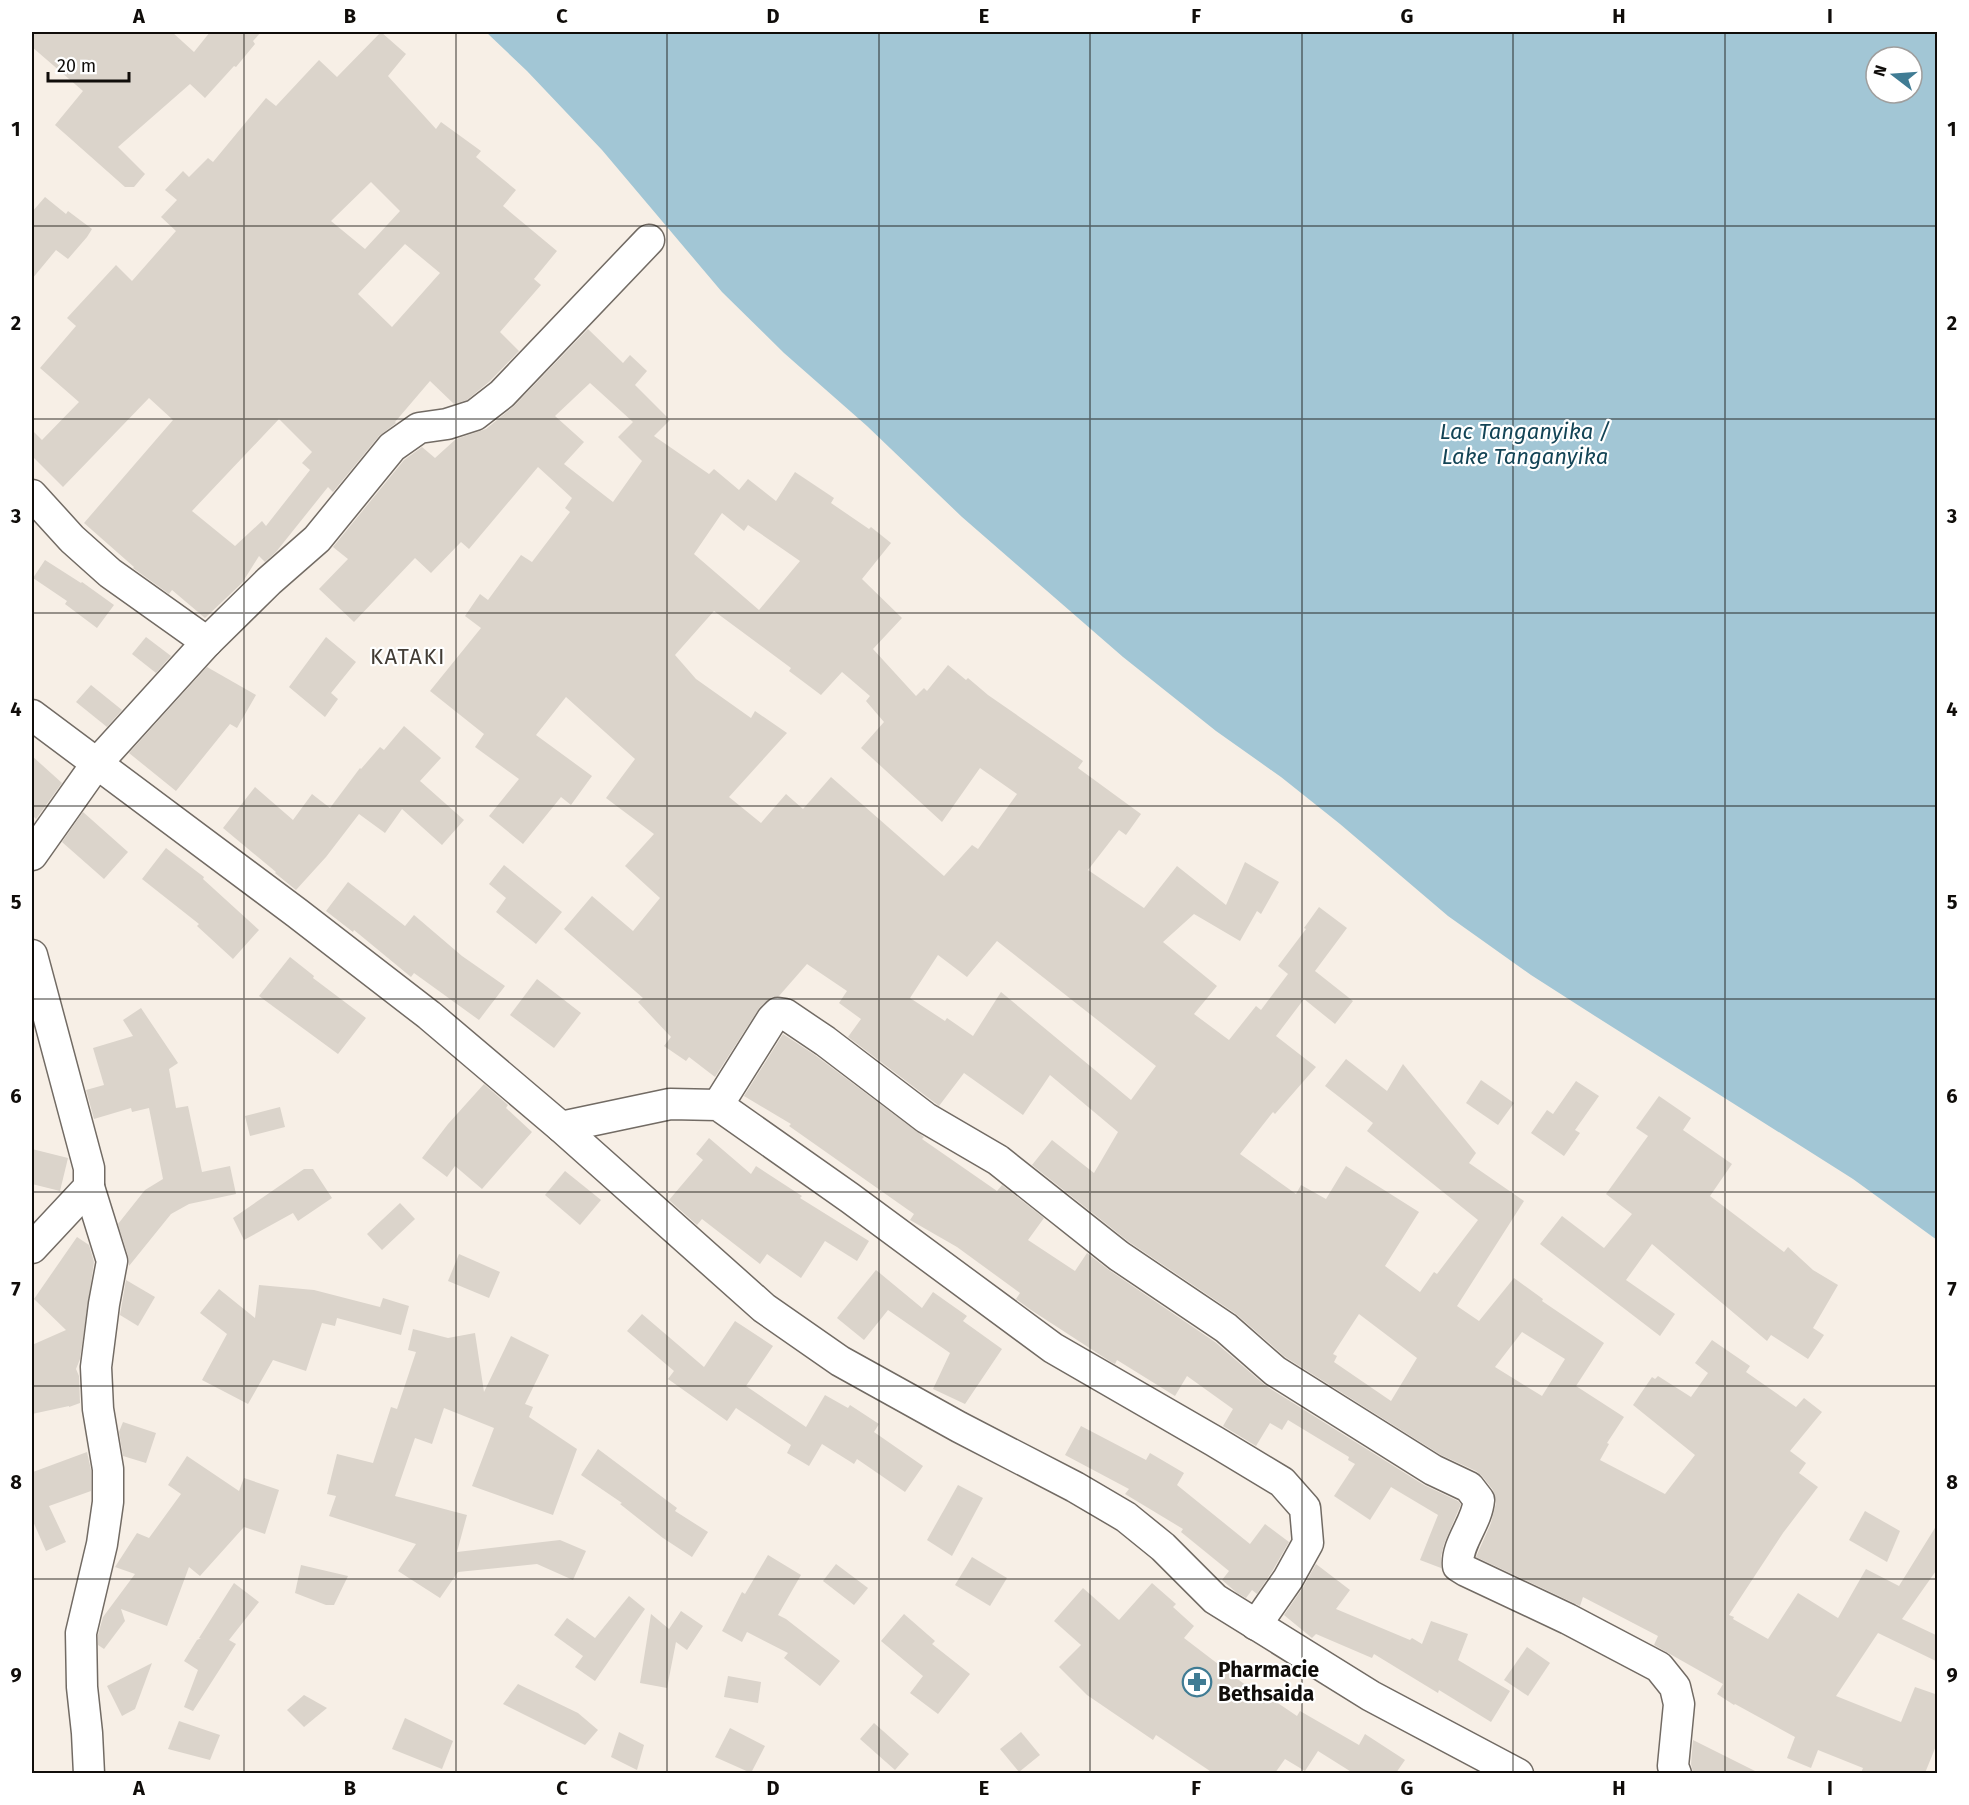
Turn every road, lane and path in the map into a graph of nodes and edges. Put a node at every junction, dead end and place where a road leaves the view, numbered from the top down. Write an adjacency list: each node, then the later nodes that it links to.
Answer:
1 (649, 240): 3 (street)
2 (32, 495): 3 (street)
3 (207, 642): 5 (street)
4 (32, 715): 5 (street)
5 (97, 764): 6 (street); 9 (street)
6 (32, 855)
7 (32, 955): 10 (street)
8 (718, 1105): 9 (street); 12 (street); 15 (street)
9 (561, 1127): 12 (street)
10 (89, 1187): 11 (street); 13 (street)
11 (32, 1248)
12 (1256, 1625): 14 (street)
13 (89, 1773)
14 (1518, 1773)
15 (1676, 1773)

